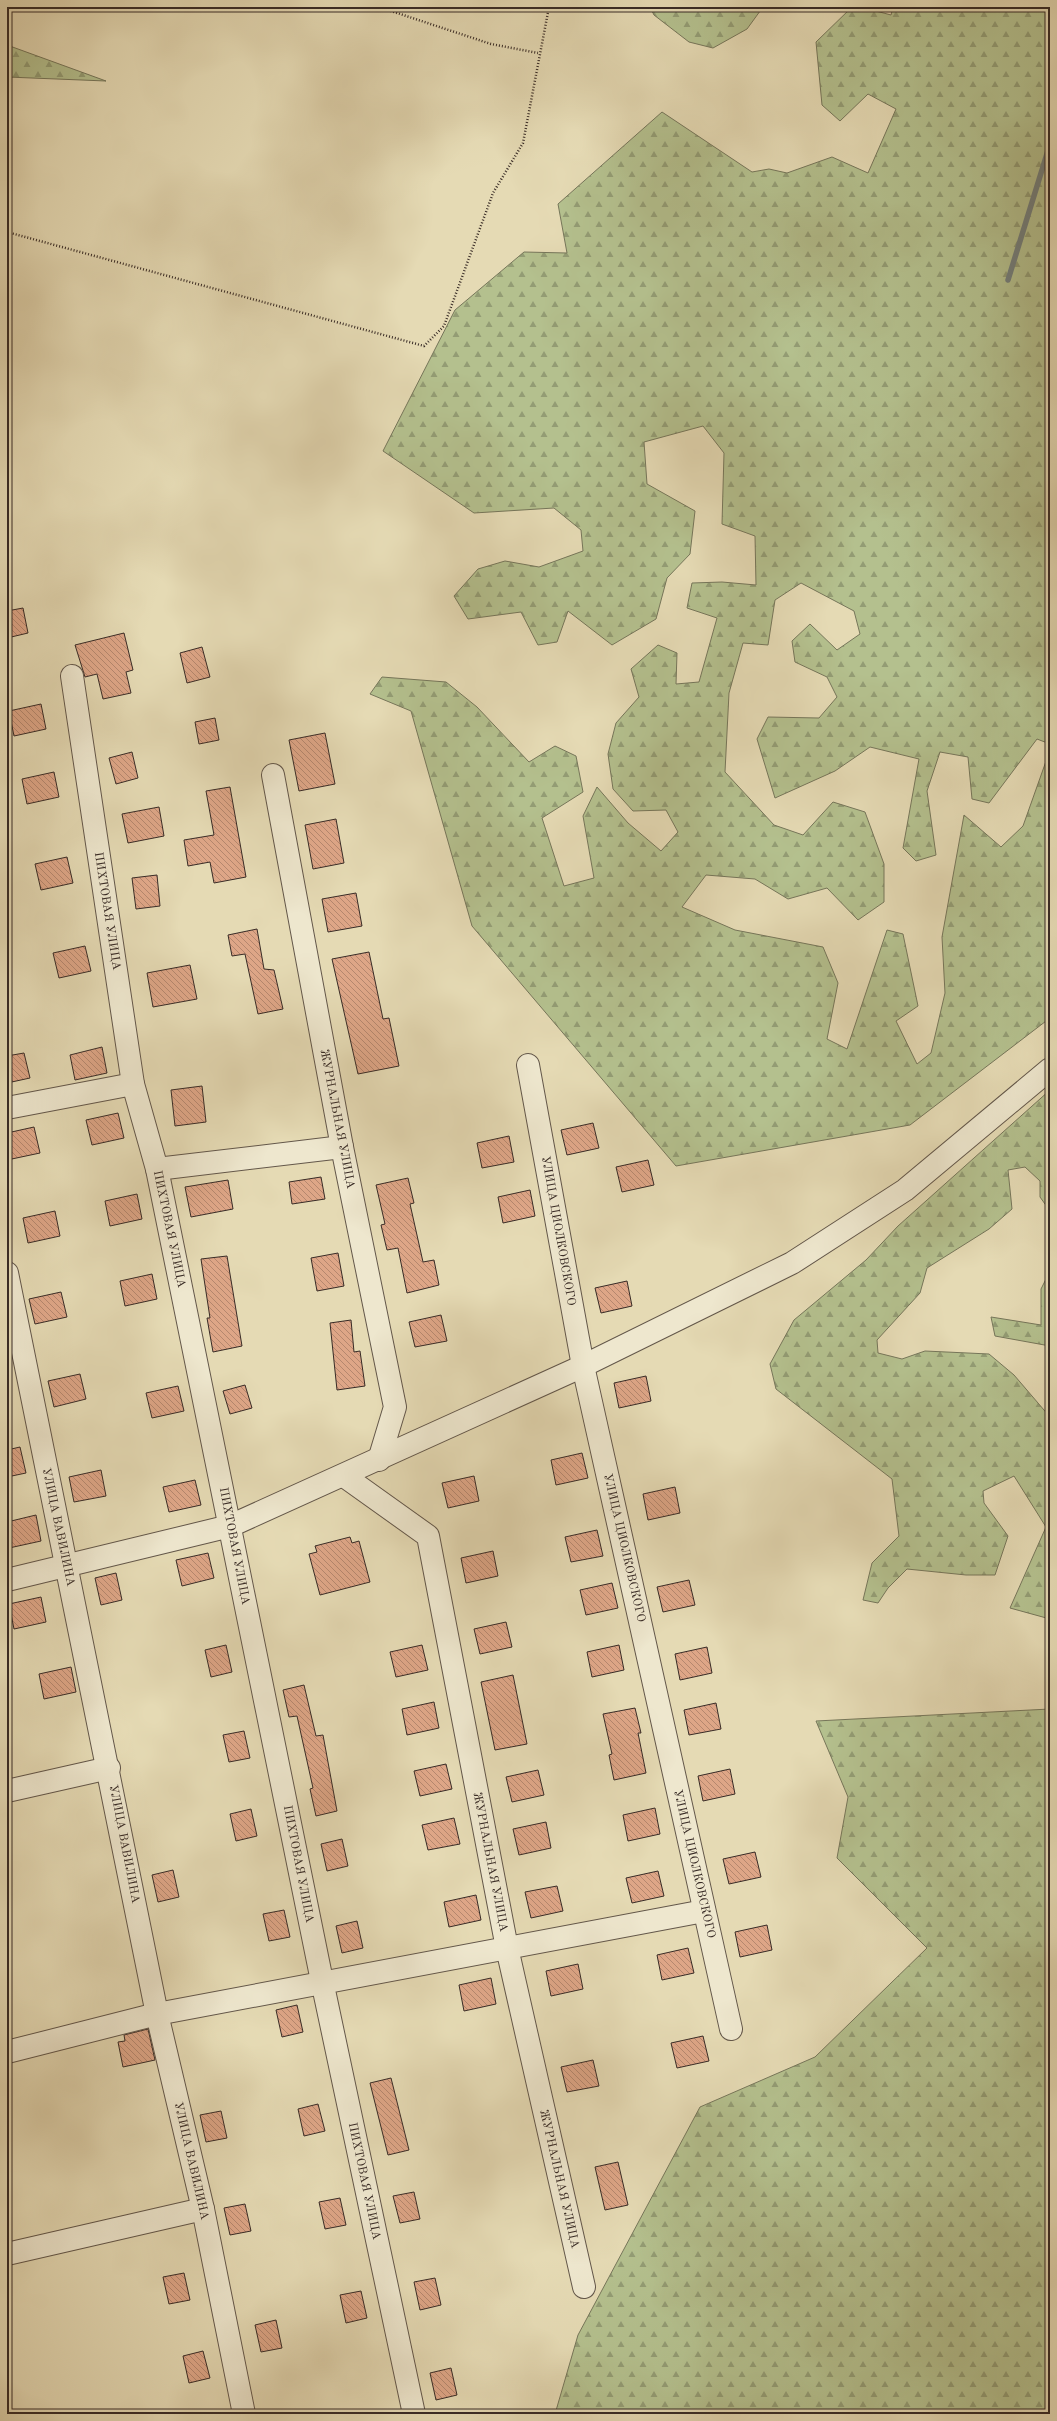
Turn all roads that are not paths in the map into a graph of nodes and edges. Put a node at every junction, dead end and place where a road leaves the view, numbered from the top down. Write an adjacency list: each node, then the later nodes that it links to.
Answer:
1 (72, 676): 5 (street, ПИХТОВАЯ УЛИЦА)
2 (273, 775): 7 (street, ЖУРНАЛЬНАЯ УЛИЦА)
3 (528, 1065): 10 (street, УЛИЦА ЦИОЛКОВСКОГО)
4 (1050, 1068): 10 (street)
5 (133, 1084): 6 (street); 8 (street, ПИХТОВАЯ УЛИЦА)
6 (7, 1108)
7 (342, 1148): 8 (street); 11 (street, ЖУРНАЛЬНАЯ УЛИЦА)
8 (157, 1169): 13 (street, ПИХТОВАЯ УЛИЦА)
9 (7, 1274): 14 (street, УЛИЦА ВАВИЛИНА)
10 (583, 1366): 11 (street); 18 (street, УЛИЦА ЦИОЛКОВСКОГО)
11 (379, 1460): 12 (street)
12 (344, 1476): 13 (street); 19 (street, ЖУРНАЛЬНАЯ УЛИЦА)
13 (230, 1526): 14 (street); 20 (street, ПИХТОВАЯ УЛИЦА)
14 (66, 1566): 15 (street); 16 (street, УЛИЦА ВАВИЛИНА)
15 (7, 1580)
16 (109, 1768): 17 (street); 21 (street, УЛИЦА ВАВИЛИНА)
17 (7, 1791)
18 (704, 1911): 19 (street); 22 (street, УЛИЦА ЦИОЛКОВСКОГО)
19 (507, 1948): 20 (street); 26 (street, ЖУРНАЛЬНАЯ УЛИЦА)
20 (322, 1981): 21 (street); 28 (street, ПИХТОВАЯ УЛИЦА)
21 (157, 2014): 23 (street); 24 (street, УЛИЦА ВАВИЛИНА)
22 (731, 2029)
23 (7, 2052)
24 (203, 2209): 25 (street); 27 (street, УЛИЦА ВАВИЛИНА)
25 (7, 2254)
26 (584, 2287)
27 (244, 2414)
28 (414, 2414)

